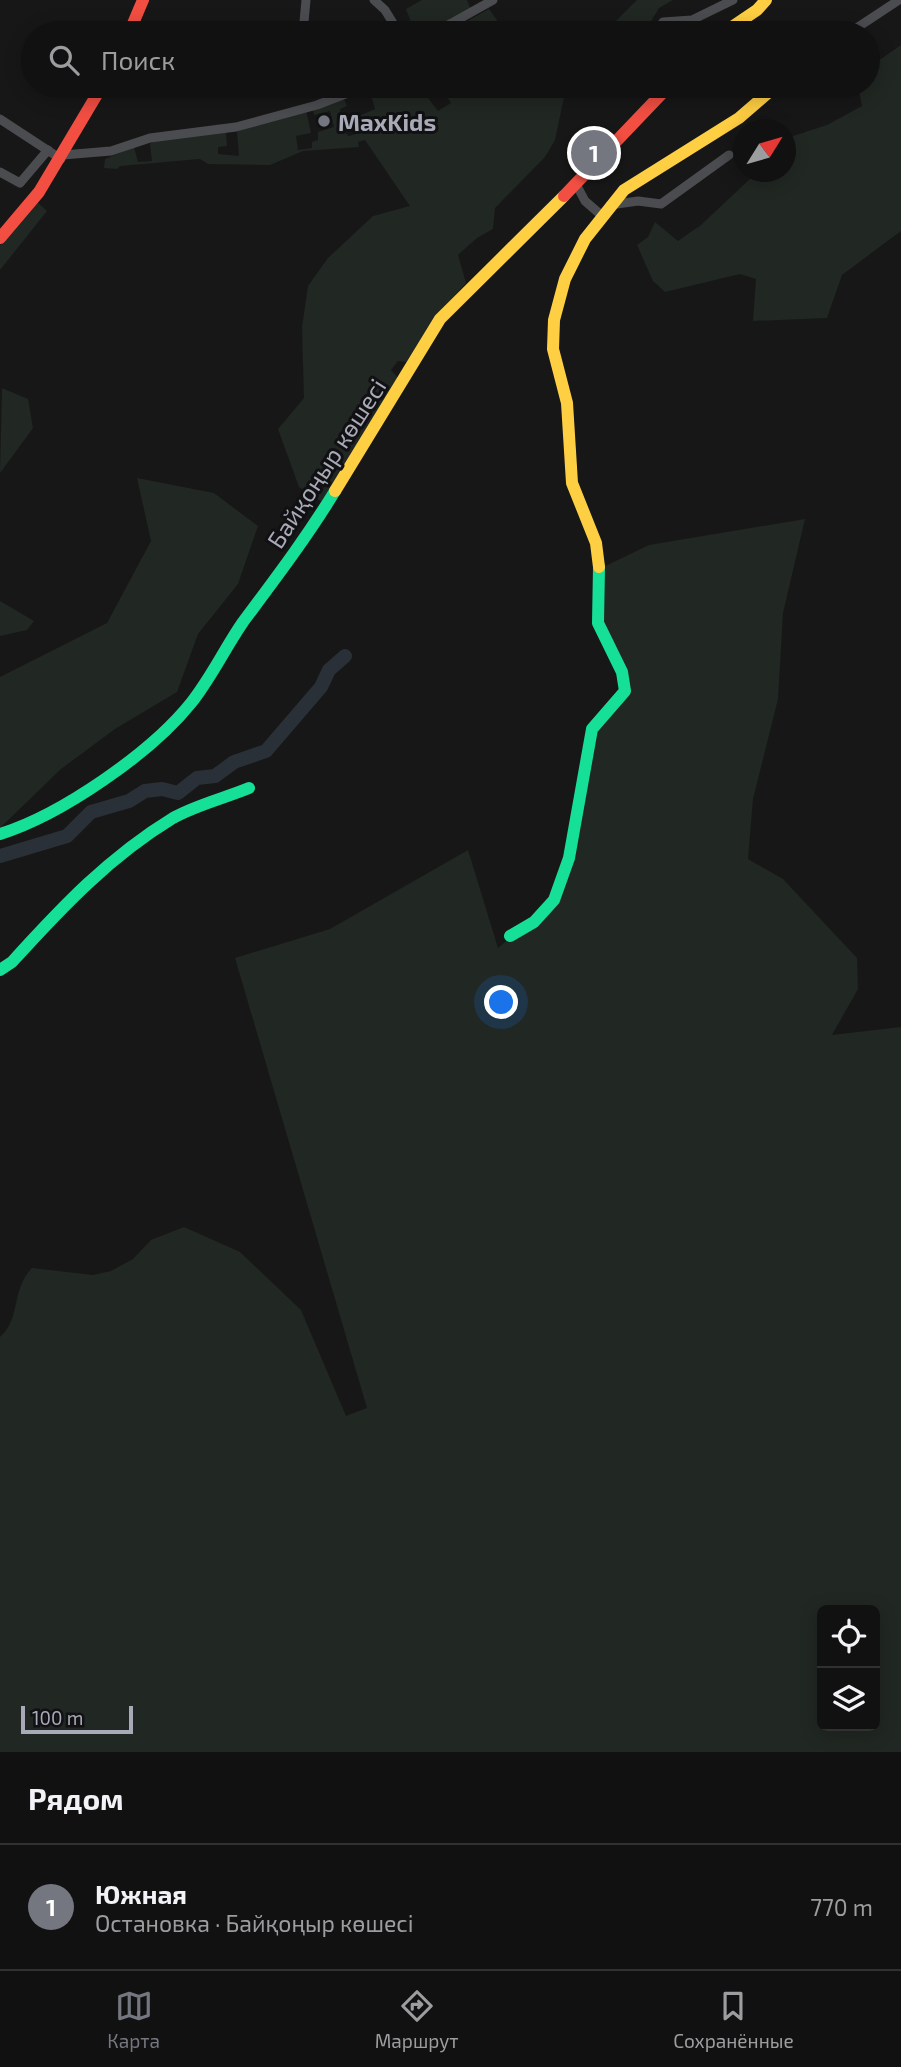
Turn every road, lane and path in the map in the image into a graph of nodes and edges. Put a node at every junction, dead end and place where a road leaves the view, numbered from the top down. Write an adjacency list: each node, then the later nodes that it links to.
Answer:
1 (143, 0): 8 (street)
2 (306, 0): 9 (street)
3 (374, 0): 10 (street)
4 (494, 0): 11 (street)
5 (733, 0): 12 (street)
6 (766, 0): 13 (street)
7 (900, 0): 14 (street)
8 (134, 21)
9 (304, 21)
10 (392, 21)
11 (456, 21)
12 (678, 21)
13 (741, 21)
14 (868, 21)
15 (95, 98): 22 (street)
16 (335, 98): 22 (street)
17 (656, 98): 24 (street, Байқоңыр көшесі)
18 (762, 98): 25 (street)
19 (0, 118): 20 (street)
20 (48, 150): 22 (street); 23 (street)
21 (729, 155): 25 (street)
22 (62, 157): 26 (street)
23 (0, 172)
24 (576, 184): 25 (street); 28 (street, Байқоңыр көшесі)
25 (604, 210): 29 (street)
26 (0, 238)
27 (249, 788): 30 (street)
28 (0, 834)
29 (510, 936)
30 (0, 970)

